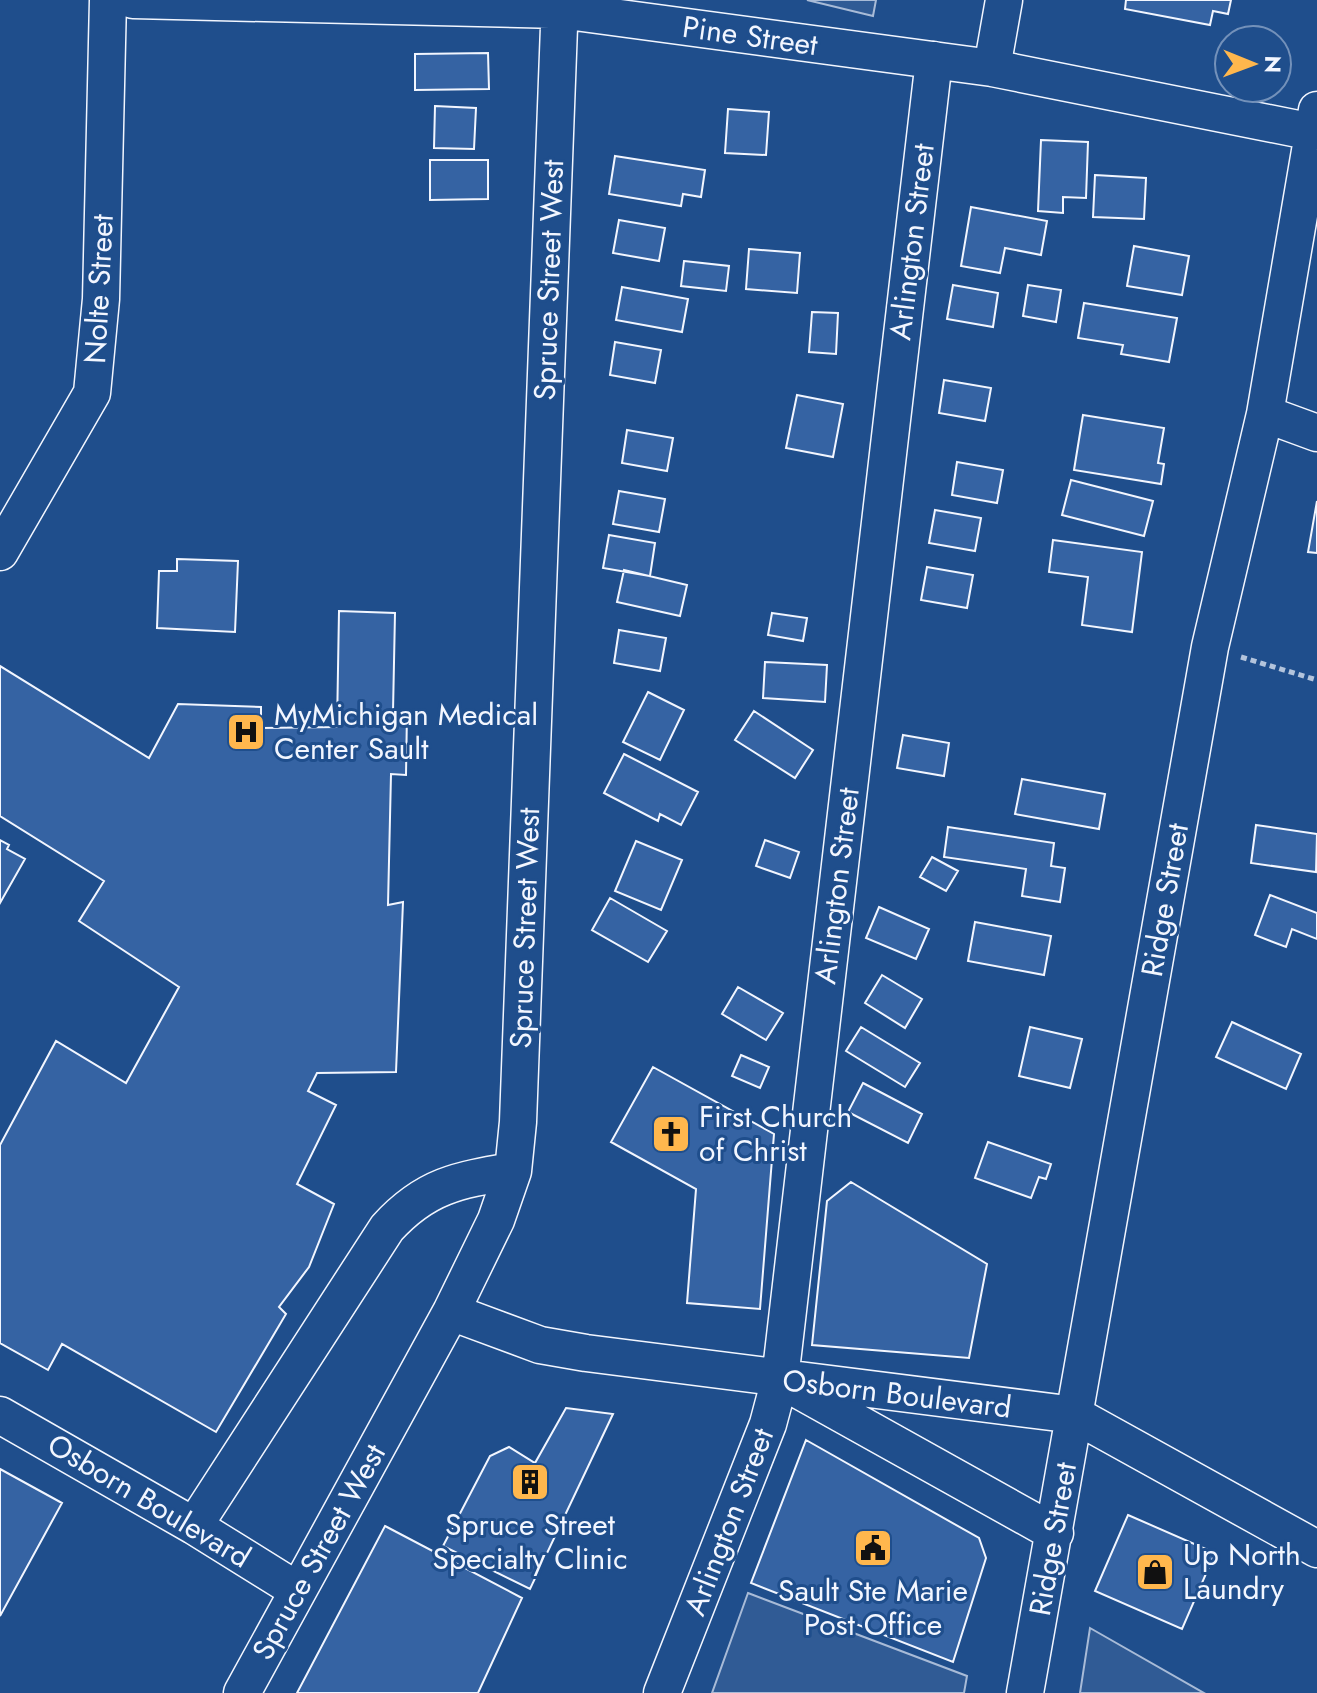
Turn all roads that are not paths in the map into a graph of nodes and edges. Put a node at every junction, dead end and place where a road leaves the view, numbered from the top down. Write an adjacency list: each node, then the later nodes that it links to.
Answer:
1 (108, 0): 10 (street, Nolte Street)
2 (133, 0): 4 (street, Pine Street)
3 (1004, 0): 6 (street)
4 (560, 5): 5 (street, Pine Street); 11 (street, Spruce Street West)
5 (934, 60): 6 (street, Pine Street); 13 (street, Arlington Street)
6 (992, 68): 7 (street, Pine Street)
7 (1315, 121): 8 (street, Ridge Street)
8 (1265, 414): 9 (street); 15 (street, Ridge Street)
9 (1317, 433)
10 (0, 552)
11 (513, 1171): 12 (street, Spruce Street West); 16 (street)
12 (451, 1312): 13 (street, Osborn Boulevard); 19 (street, Spruce Street West)
13 (780, 1379): 15 (street, Osborn Boulevard); 17 (street); 21 (street, Arlington Street)
14 (0, 1415): 16 (street, Osborn Boulevard)
15 (1075, 1415): 17 (street, Ridge Street); 18 (street, Osborn Boulevard)
16 (194, 1526): 19 (street, Osborn Boulevard)
17 (1055, 1533): 22 (street, Ridge Street)
18 (1317, 1549)
19 (297, 1590): 20 (street, Spruce Street West)
20 (242, 1693)
21 (662, 1693)
22 (1025, 1693)

